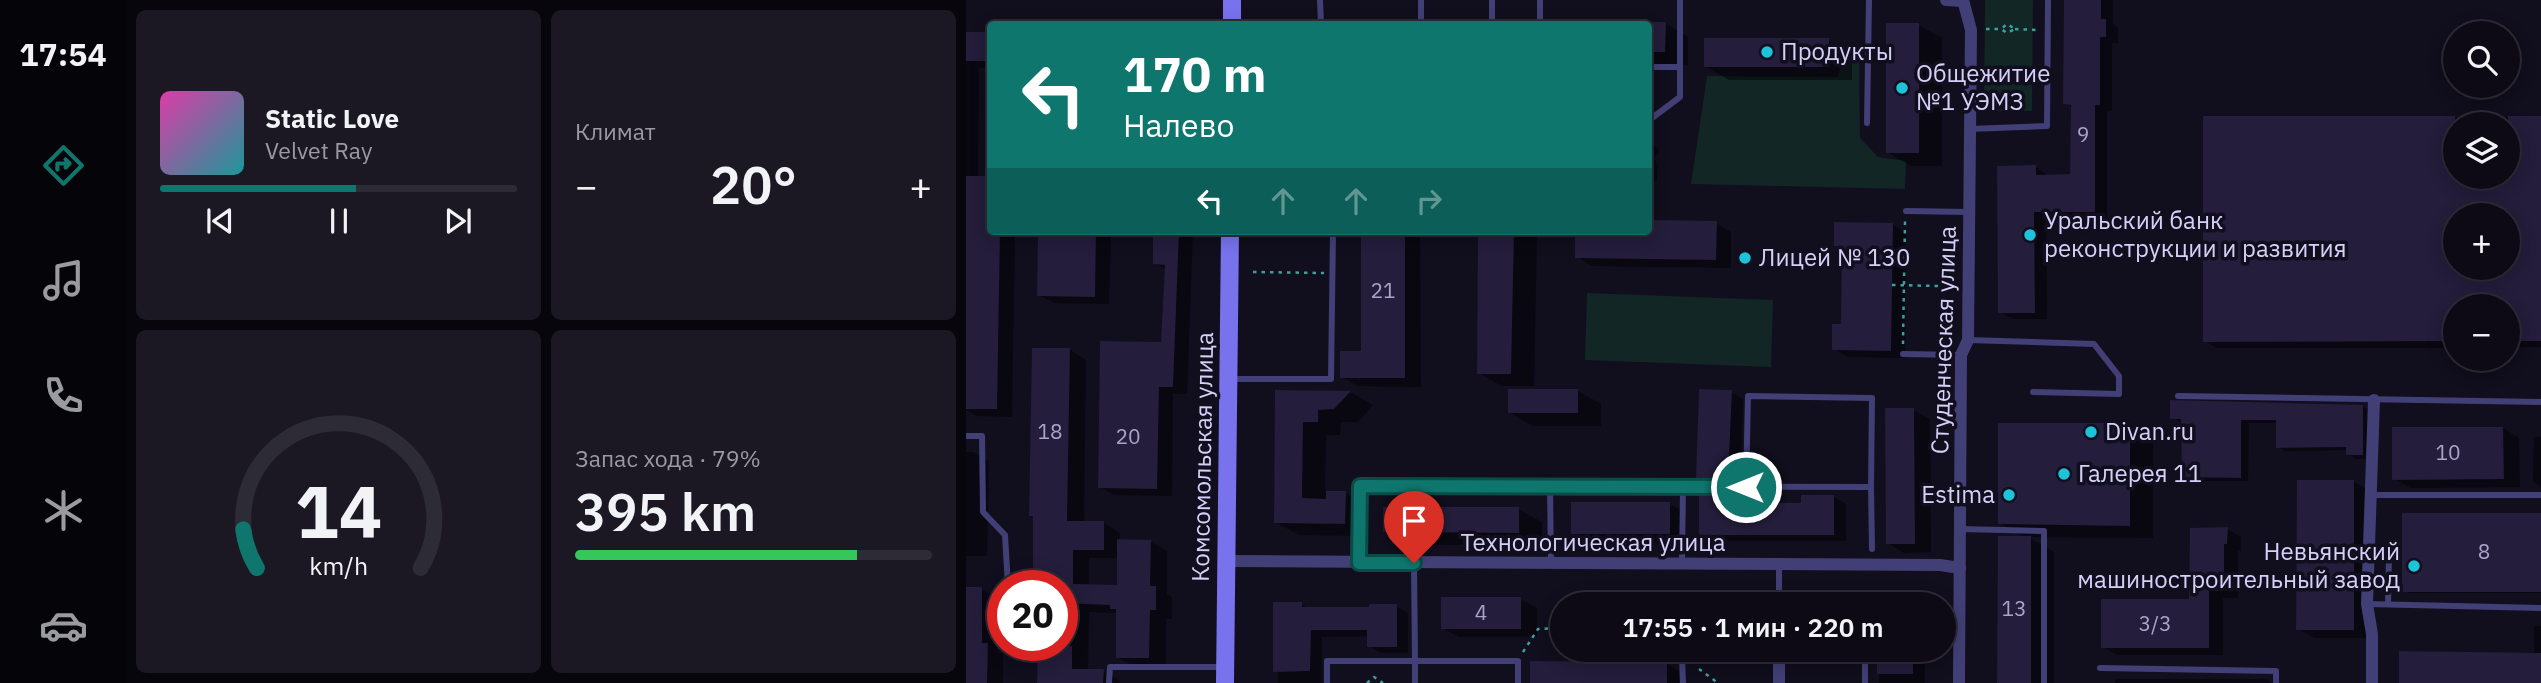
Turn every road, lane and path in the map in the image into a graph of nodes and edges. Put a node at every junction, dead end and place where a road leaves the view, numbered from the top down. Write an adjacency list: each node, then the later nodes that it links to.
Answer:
1 (1232, 0): 11 (main road)
2 (1321, 0): 12 (lane)
3 (1421, 0): 13 (lane)
4 (1492, 0): 14 (lane)
5 (1540, 0): 15 (lane)
6 (1680, 0): 19 (lane)
7 (1869, 0): 21 (lane)
8 (1946, 0): 9 (street)
9 (1963, 0): 22 (street, Студенческая улица)
10 (2048, 0): 22 (lane)
11 (1231, 21)
12 (1321, 21)
13 (1421, 21)
14 (1492, 21)
15 (1541, 21)
16 (1983, 29): 17 (path)
17 (2001, 29)
18 (1652, 67): 19 (lane)
19 (1680, 67): 20 (lane)
20 (1652, 118)
21 (1867, 123)
22 (1969, 129): 24 (street, Студенческая улица)
23 (1906, 211): 24 (lane); 30 (path)
24 (1968, 212): 32 (street, Студенческая улица)
25 (1230, 235): 35 (main road, Комсомольская улица)
26 (1333, 235): 28 (lane)
27 (1253, 272): 28 (path)
28 (1333, 273): 35 (lane)
29 (1892, 285): 30 (path)
30 (1904, 286): 31 (path); 33 (path)
31 (1938, 286)
32 (1968, 340): 34 (street, Студенческая улица); 36 (lane)
33 (1903, 354): 34 (lane)
34 (1961, 355): 47 (street, Студенческая улица)
35 (1229, 379): 50 (main road, Комсомольская улица)
36 (2033, 392)
37 (2178, 396): 38 (lane)
38 (2374, 400): 39 (lane); 45 (street)
39 (2541, 402)
40 (966, 436): 57 (lane)
41 (1550, 486): 42 (lane); 51 (lane); 53 (lane)
42 (1683, 487): 43 (lane); 54 (lane)
43 (1746, 487): 44 (lane); 44 (lane)
44 (1871, 487): 48 (lane)
45 (2371, 495): 46 (lane); 59 (street)
46 (2541, 495)
47 (1960, 529): 56 (street, Студенческая улица); 82 (lane)
48 (1872, 549)
49 (2389, 557): 60 (lane)
50 (1226, 561): 51 (street, Технологическая улица); 70 (main road, Комсомольская улица)
51 (1359, 563): 52 (street, Технологическая улица)
52 (1414, 563): 53 (street, Технологическая улица); 63 (lane)
53 (1551, 564): 54 (street, Технологическая улица)
54 (1682, 565): 55 (street, Технологическая улица)
55 (1779, 565): 56 (street, Технологическая улица); 58 (lane)
56 (1960, 568): 81 (street, Студенческая улица)
57 (1007, 570)
58 (1779, 592)
59 (2367, 604): 60 (lane); 84 (street)
60 (2388, 604): 61 (lane)
61 (2541, 608)
62 (1550, 629): 64 (path)
63 (1415, 661): 64 (lane); 72 (lane); 75 (lane)
64 (1518, 661): 76 (lane)
65 (1682, 662): 77 (lane)
66 (1689, 662): 78 (path)
67 (1779, 662): 79 (street)
68 (1864, 662): 80 (lane)
69 (2100, 668): 83 (lane)
70 (1225, 675): 71 (lane)
71 (1109, 683)
72 (1327, 683)
73 (1367, 683): 74 (path)
74 (1382, 683)
75 (1415, 683)
76 (1518, 683)
77 (1683, 683)
78 (1718, 683)
79 (1779, 683)
80 (1865, 683)
81 (1959, 683)
82 (2044, 683)
83 (2276, 683)
84 (2372, 683)

